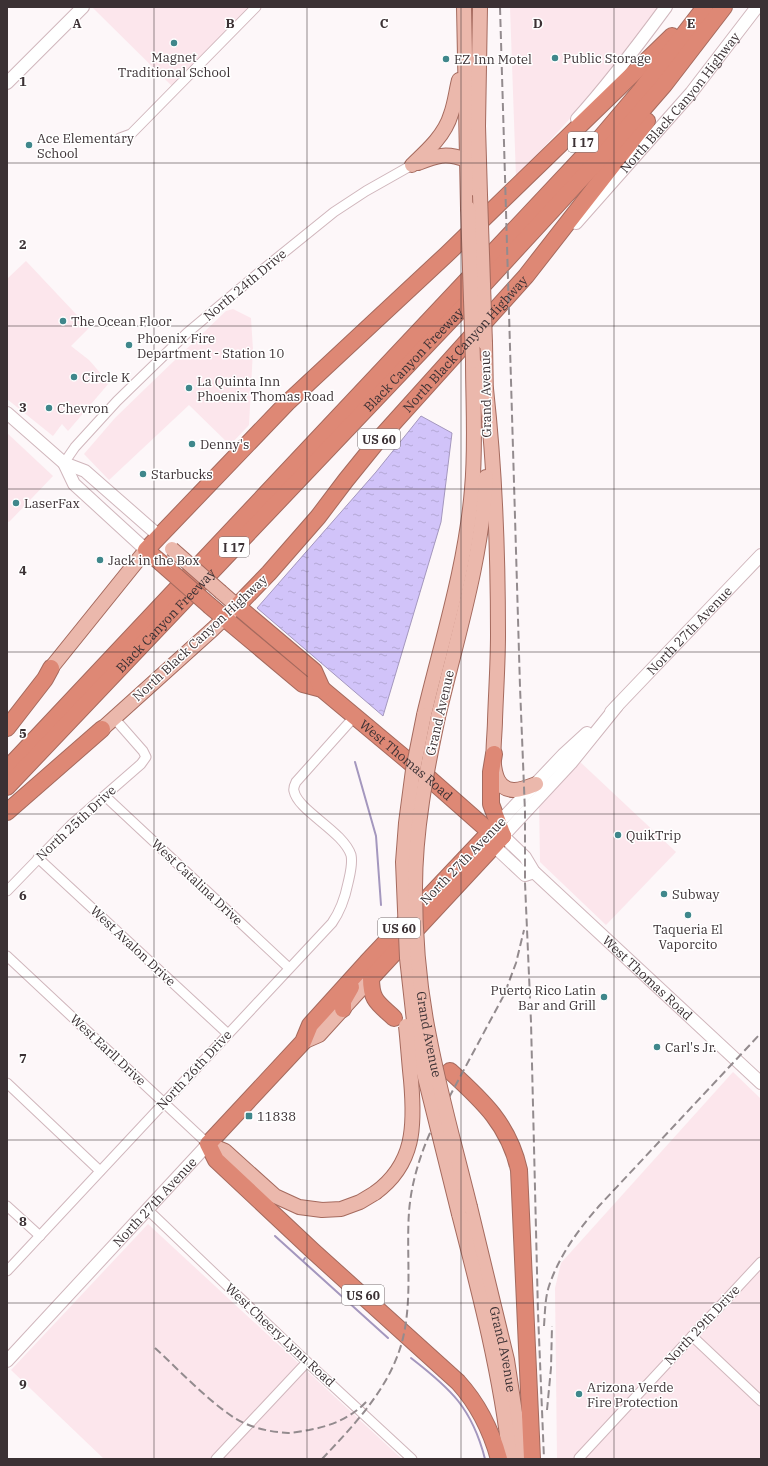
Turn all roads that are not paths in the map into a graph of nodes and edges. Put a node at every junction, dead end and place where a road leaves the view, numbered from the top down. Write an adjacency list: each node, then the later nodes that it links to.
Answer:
1 (256, 7): 14 (street)
2 (464, 7): 12 (main road, Grand Avenue)
3 (480, 7): 19 (main road, Grand Avenue, bridge)
4 (666, 7): 17 (main road)
5 (694, 7): 11 (highway, Black Canyon Freeway / I 17)
6 (705, 7): 38 (highway)
7 (724, 7): 10 (highway, Black Canyon Freeway / I 17)
8 (757, 7): 18 (main road, North Black Canyon Highway)
9 (76, 9): 13 (main road)
10 (709, 27): 18 (highway); 40 (highway, Black Canyon Freeway / I 17)
11 (673, 35): 17 (highway); 37 (highway, Black Canyon Freeway / I 17)
12 (464, 59): 15 (main road, Grand Avenue); 16 (main road)
13 (7, 83)
14 (120, 138)
15 (466, 160): 16 (main road); 32 (main road, Grand Avenue, bridge)
16 (412, 165): 21 (street, North 24th Drive)
17 (499, 204): 22 (highway)
18 (526, 276): 25 (highway, North Black Canyon Highway / US 60)
19 (486, 389): 32 (main road, Grand Avenue); 36 (main road)
20 (7, 413): 21 (main road, West Thomas Road)
21 (64, 463): 22 (main road, West Thomas Road); 23 (main road, West Thomas Road)
22 (158, 535): 23 (highway); 25 (main road, West Thomas Road, bridge)
23 (146, 550): 26 (highway, West Thomas Road, bridge); 27 (main road)
24 (761, 555): 29 (main road, North 27th Avenue)
25 (237, 606): 26 (main road, North Black Canyon Highway); 28 (highway, West Thomas Road)
26 (224, 618): 28 (highway, West Thomas Road); 33 (main road, North Black Canyon Highway)
27 (51, 668): 30 (main road); 34 (highway)
28 (322, 689): 31 (highway, West Thomas Road)
29 (617, 706): 39 (main road, North 27th Avenue); 44 (main road, North 27th Avenue)
30 (7, 715)
31 (355, 716): 44 (highway, West Thomas Road); 50 (street, North 26th Drive)
32 (431, 716): 46 (main road, Grand Avenue, bridge); 64 (main road, Grand Avenue, bridge)
33 (114, 718): 35 (main road, North Black Canyon Highway); 41 (street, North 25th Drive)
34 (7, 728)
35 (102, 728): 42 (highway); 43 (main road, North Black Canyon Highway)
36 (494, 754): 39 (main road); 44 (highway)
37 (7, 758)
38 (7, 770)
39 (536, 784): 44 (main road, North 27th Avenue)
40 (7, 787)
41 (104, 796): 45 (street, North 25th Drive); 50 (street, West Catalina Drive)
42 (7, 812)
43 (7, 822)
44 (496, 834): 49 (highway, North 27th Avenue / US 60); 51 (highway, North 27th Avenue / US 60); 58 (main road, West Thomas Road)
45 (38, 858): 47 (street, North 25th Drive); 54 (street, West Avalon Drive)
46 (402, 874): 60 (main road, bridge); 64 (main road, Grand Avenue, bridge)
47 (7, 891)
48 (7, 956): 59 (street, West Earll Drive)
49 (367, 962): 52 (highway); 55 (highway, North 27th Avenue / US 60)
50 (289, 968): 54 (street, North 26th Drive)
51 (371, 978): 52 (main road, North 27th Avenue); 53 (highway)
52 (343, 1009): 55 (main road, North 27th Avenue)
53 (394, 1018)
54 (228, 1034): 59 (street, North 26th Drive)
55 (303, 1042): 60 (highway, North 27th Avenue / US 60)
56 (450, 1071): 78 (highway)
57 (7, 1083): 61 (street)
58 (761, 1083)
59 (164, 1103): 60 (street, West Earll Drive); 61 (street, North 26th Drive)
60 (208, 1144): 63 (main road, North 27th Avenue); 75 (highway, US 60)
61 (100, 1171): 65 (street, North 26th Drive)
62 (7, 1206): 65 (street)
63 (148, 1210): 69 (main road, North 27th Avenue); 70 (street, West Cheery Lynn Road)
64 (464, 1211): 76 (main road, Grand Avenue); 77 (main road, Grand Avenue)
65 (40, 1236): 67 (street, North 26th Drive)
66 (761, 1262): 68 (street, North 29th Drive)
67 (7, 1270)
68 (692, 1336): 71 (street); 72 (street, North 29th Drive)
69 (7, 1361)
70 (307, 1362): 73 (street); 74 (street, West Cheery Lynn Road)
71 (761, 1401)
72 (578, 1458)
73 (216, 1459)
74 (412, 1459)
75 (499, 1459)
76 (510, 1459)
77 (522, 1459)
78 (532, 1459)

